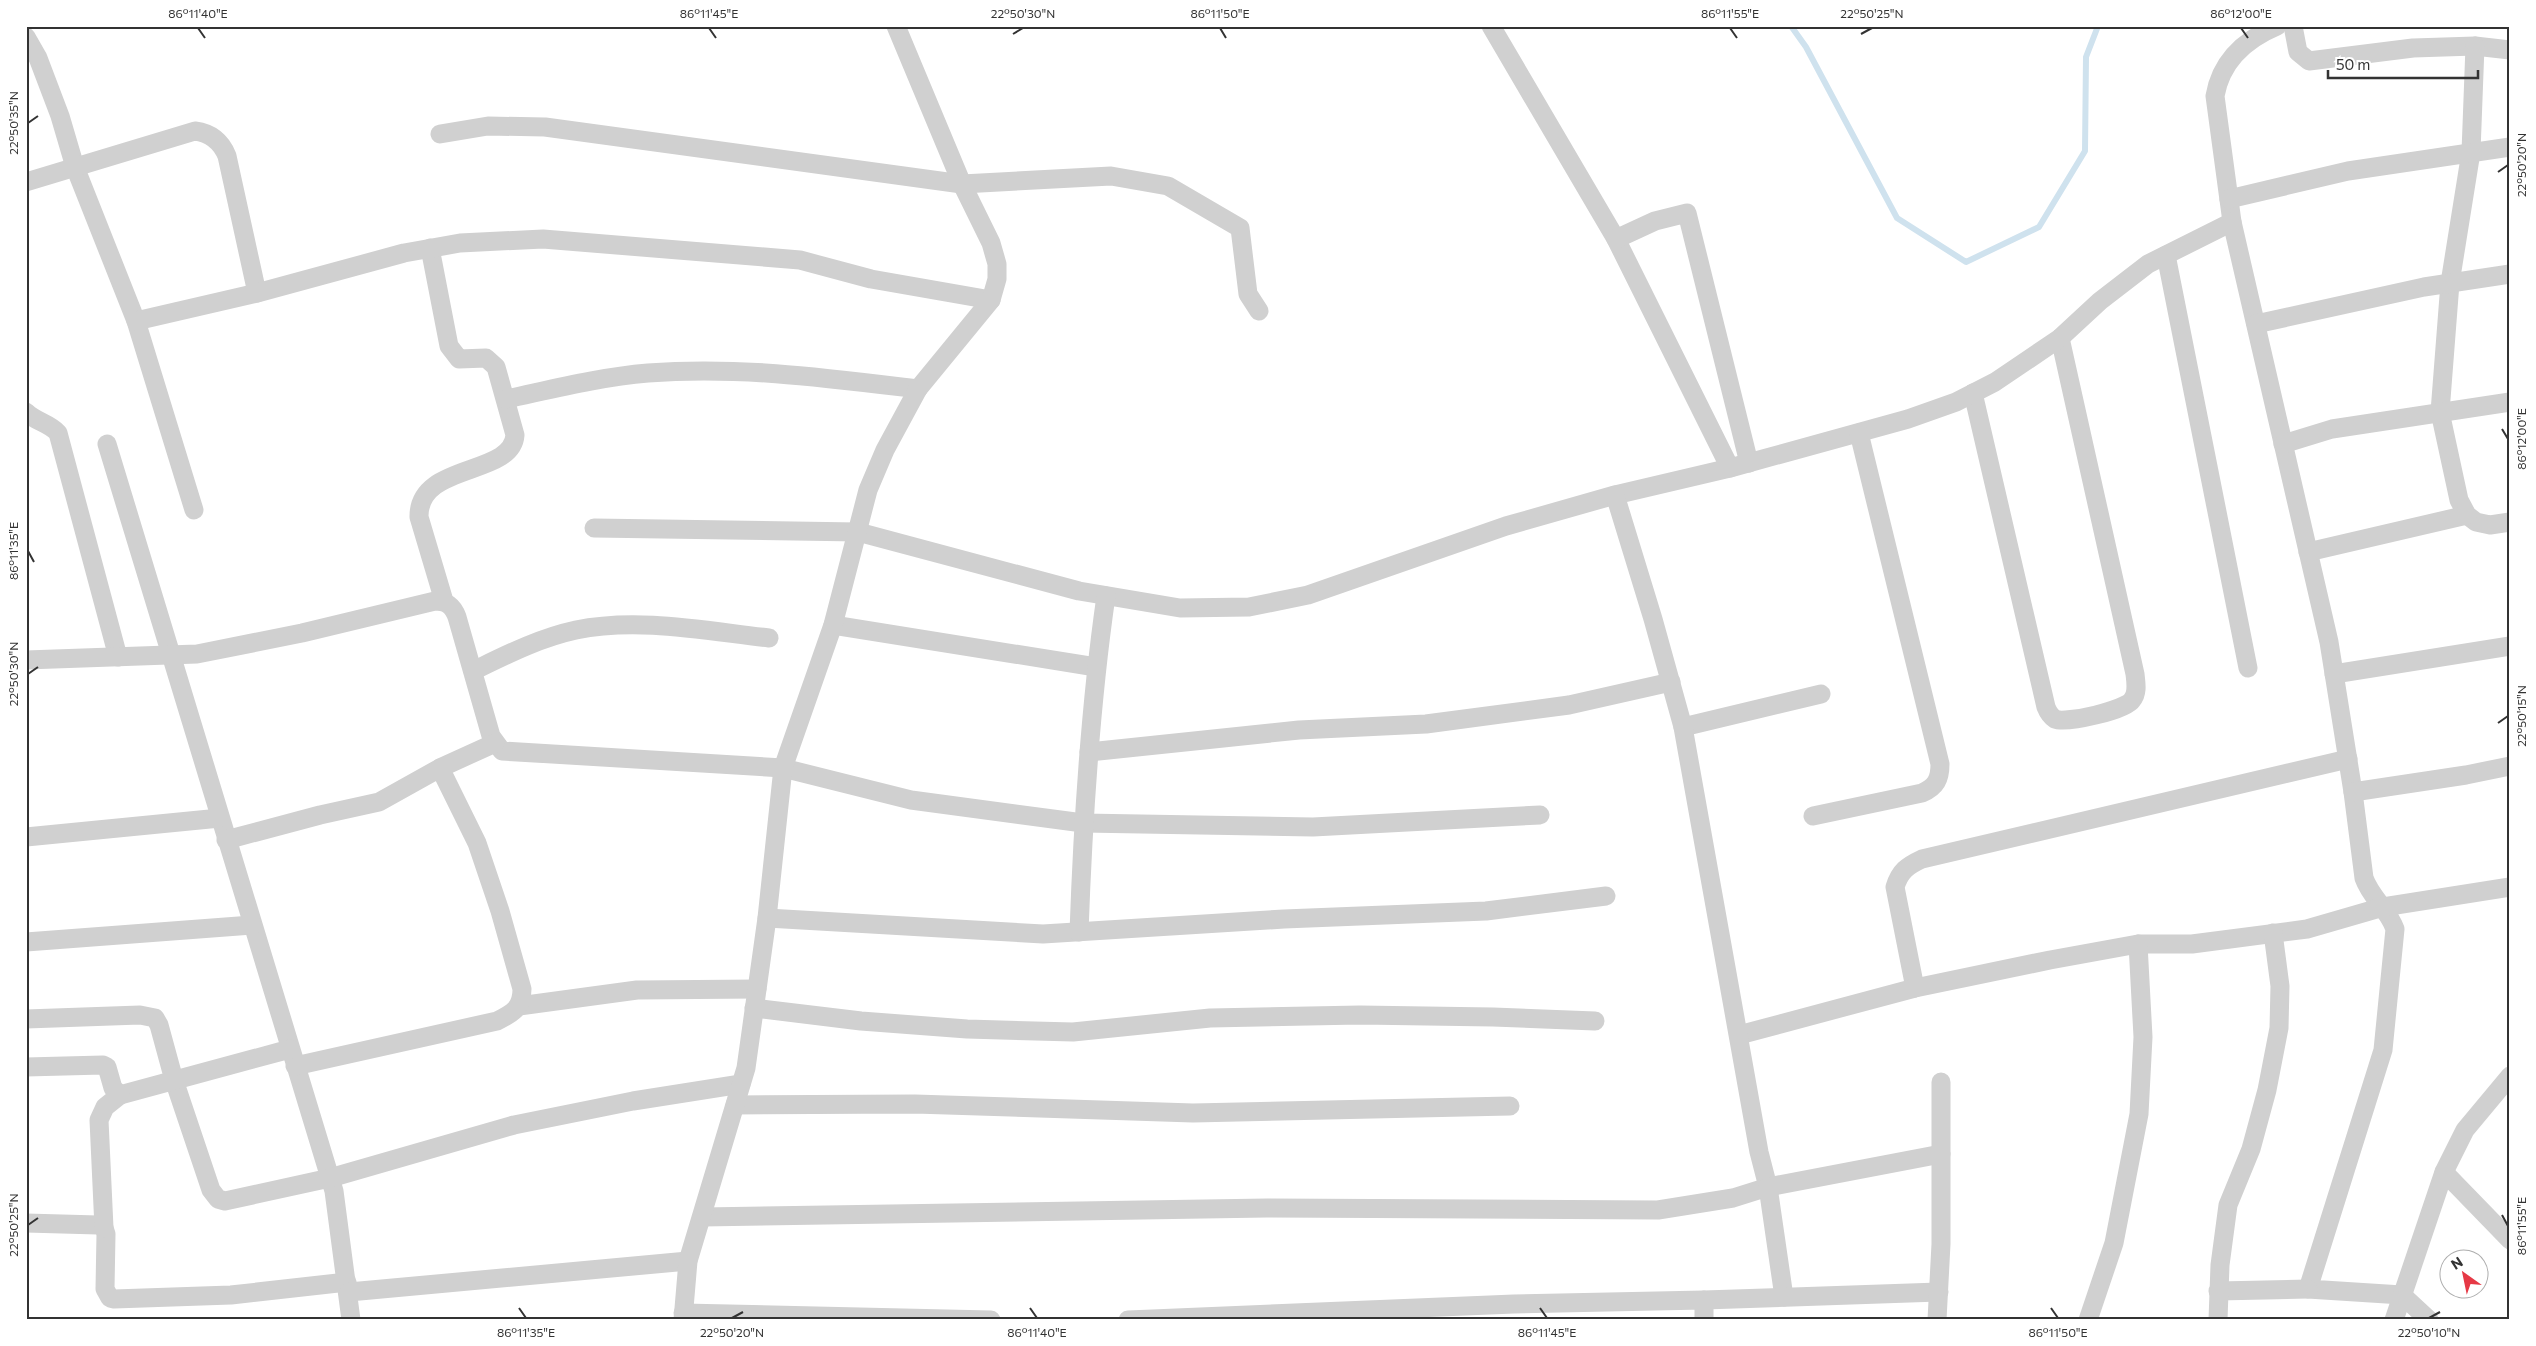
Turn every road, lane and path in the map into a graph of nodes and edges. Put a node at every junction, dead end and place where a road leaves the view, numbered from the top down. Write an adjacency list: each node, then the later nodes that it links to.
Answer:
1 (896, 26): 13 (street)
2 (1491, 26): 16 (street)
3 (2278, 26): 14 (street)
4 (2293, 26): 6 (street)
5 (26, 37): 11 (street)
6 (2475, 46): 7 (street); 10 (street)
7 (2510, 50)
8 (440, 134): 13 (street)
9 (2510, 147): 10 (street)
10 (2471, 152): 14 (street); 20 (street)
11 (75, 167): 12 (street); 21 (street); 24 (street)
12 (26, 182)
13 (962, 184): 22 (street); 23 (street)
14 (2229, 199): 15 (street)
15 (2232, 222): 18 (street); 25 (street)
16 (1616, 239): 36 (street); 37 (street)
17 (430, 248): 21 (street); 22 (street); 29 (street)
18 (2166, 255): 26 (street); 54 (street)
19 (2510, 274): 20 (street)
20 (2450, 283): 25 (street); 31 (street)
21 (257, 293): 24 (street)
22 (991, 300): 27 (street)
23 (1259, 311)
24 (136, 321): 39 (street)
25 (2256, 324): 35 (street)
26 (2060, 338): 28 (street); 28 (street)
27 (918, 389): 29 (street); 43 (street)
28 (1973, 393): 33 (street)
29 (506, 399): 46 (street)
30 (2510, 402): 31 (street)
31 (2440, 412): 35 (street); 40 (street)
32 (26, 413): 51 (street)
33 (1858, 433): 36 (street); 68 (street)
34 (107, 444): 50 (street)
35 (2283, 444): 44 (street)
36 (1750, 463): 37 (street)
37 (1730, 468): 38 (street)
38 (1615, 495): 45 (street); 57 (street)
39 (194, 510)
40 (2467, 515): 41 (street); 44 (street)
41 (2510, 522)
42 (594, 528): 43 (street)
43 (858, 532): 45 (street); 47 (street)
44 (2308, 552): 56 (street)
45 (1106, 596): 53 (street)
46 (444, 601): 50 (street); 55 (street)
47 (834, 626): 53 (street); 65 (street)
48 (769, 638): 55 (street)
49 (2510, 646): 56 (street)
50 (171, 655): 51 (street); 69 (street)
51 (118, 657): 52 (street)
52 (26, 660)
53 (1096, 667): 61 (street)
54 (2248, 668)
55 (473, 671): 60 (street)
56 (2334, 674): 62 (street)
57 (1671, 682): 59 (street); 61 (street)
58 (1821, 694): 59 (street)
59 (1683, 727): 88 (street)
60 (495, 743): 64 (street); 65 (street)
61 (1089, 752): 70 (street)
62 (2348, 759): 66 (street); 82 (street)
63 (2510, 766): 66 (street)
64 (440, 768): 72 (street); 84 (street)
65 (783, 768): 70 (street); 76 (street)
66 (2353, 792): 75 (street)
67 (1540, 816): 70 (street)
68 (1813, 816)
69 (220, 818): 71 (street); 72 (street)
70 (1083, 823): 78 (street)
71 (26, 837)
72 (226, 840): 77 (street)
73 (2510, 887): 75 (street)
74 (1606, 896): 78 (street)
75 (2383, 907): 79 (street); 108 (street)
76 (766, 918): 78 (street); 83 (street)
77 (252, 925): 80 (street); 89 (street)
78 (1080, 932)
79 (2273, 933): 81 (street); 109 (street)
80 (26, 942)
81 (2138, 944): 82 (street); 120 (street)
82 (1916, 988): 88 (street)
83 (756, 989): 84 (street); 85 (street)
84 (519, 1006): 89 (street)
85 (754, 1008): 87 (street); 94 (street)
86 (26, 1019): 91 (street)
87 (1595, 1021)
88 (1739, 1035): 101 (street)
89 (292, 1058): 91 (street); 100 (street)
90 (26, 1067): 95 (street)
91 (174, 1080): 95 (street); 100 (street)
92 (2508, 1081): 99 (street)
93 (1941, 1082): 98 (street)
94 (741, 1084): 96 (street); 100 (street)
95 (120, 1095): 104 (street)
96 (735, 1105): 97 (street); 102 (street)
97 (1510, 1106)
98 (1941, 1154): 101 (street); 110 (street)
99 (2444, 1172): 105 (street); 111 (street)
100 (330, 1178): 107 (street)
101 (1768, 1187): 102 (street); 112 (street)
102 (702, 1217): 106 (street)
103 (26, 1223): 104 (street)
104 (104, 1228): 107 (street)
105 (2510, 1240)
106 (688, 1260): 107 (street); 114 (street)
107 (348, 1287): 115 (street)
108 (2308, 1289): 109 (street); 111 (street)
109 (2218, 1291): 121 (street)
110 (1939, 1292): 112 (street); 119 (street)
111 (2402, 1295): 122 (street); 123 (street)
112 (1784, 1297): 113 (street)
113 (1704, 1300): 117 (street); 118 (street)
114 (683, 1316): 116 (street)
115 (351, 1320)
116 (991, 1320)
117 (1128, 1320)
118 (1704, 1320)
119 (1937, 1320)
120 (2088, 1320)
121 (2218, 1320)
122 (2394, 1320)
123 (2429, 1320)

